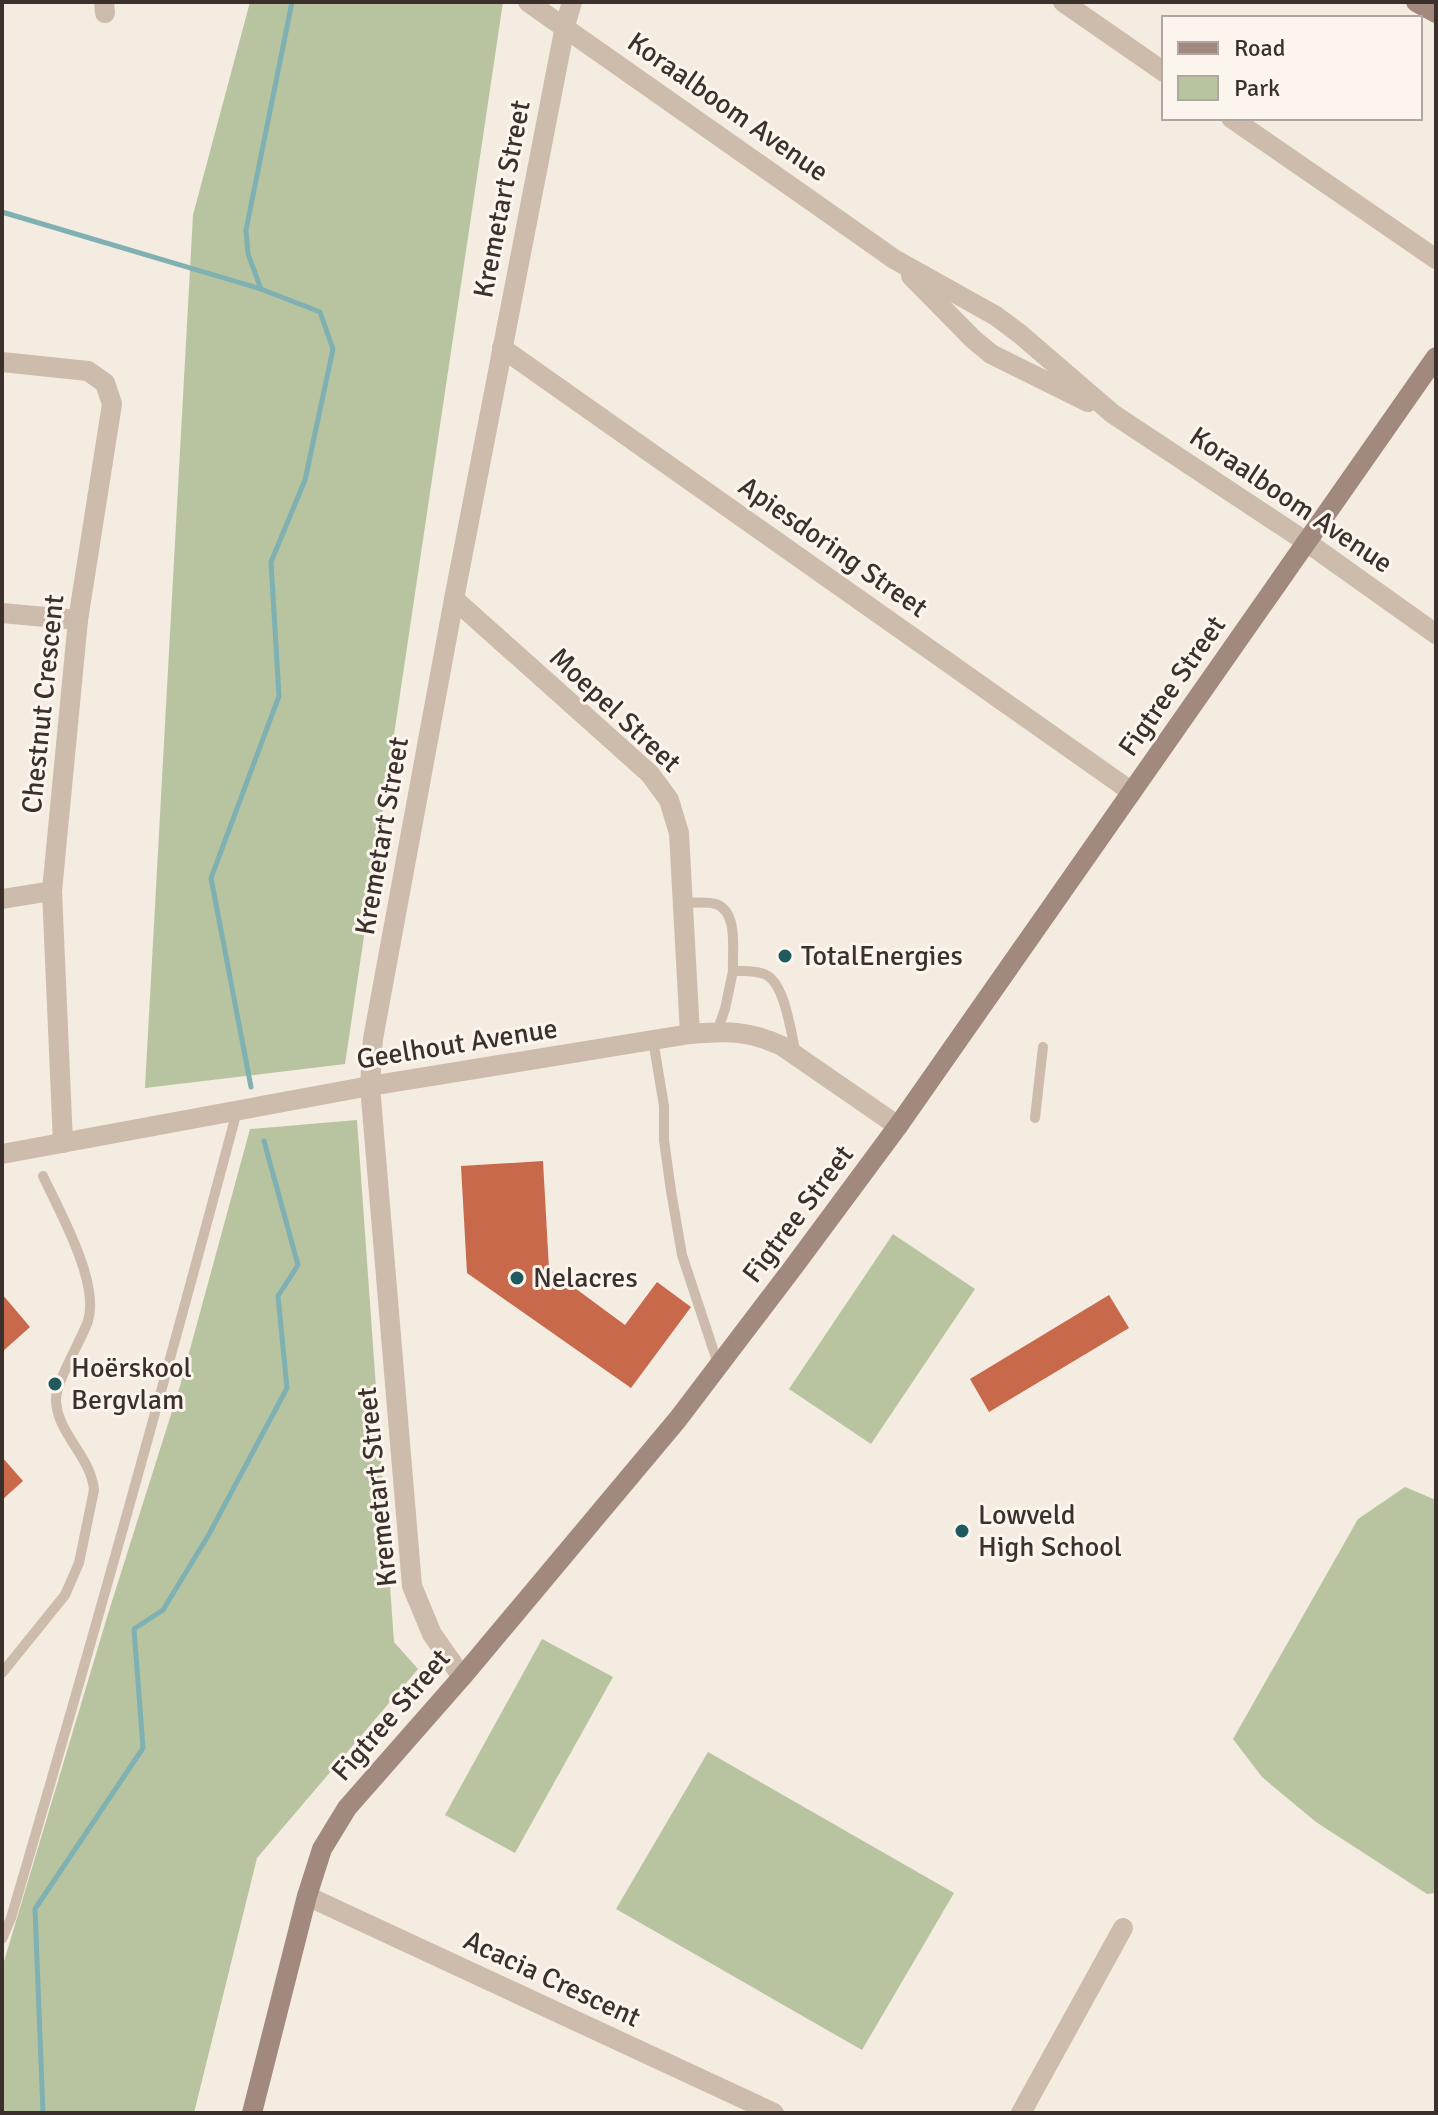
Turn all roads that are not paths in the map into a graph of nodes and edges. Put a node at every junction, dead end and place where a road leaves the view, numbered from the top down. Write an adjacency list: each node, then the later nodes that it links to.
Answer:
1 (528, 2): 6 (street, Koraalboom Avenue)
2 (572, 2): 6 (street, Kremetart Street)
3 (1063, 2): 7 (street)
4 (1416, 2): 5 (street)
5 (1436, 13)
6 (565, 26): 9 (street, Koraalboom Avenue); 11 (street, Kremetart Street)
7 (1162, 71)
8 (1234, 120): 10 (street)
9 (894, 259): 14 (street, Koraalboom Avenue); 14 (street, Koraalboom Avenue)
10 (1436, 259)
11 (502, 348): 16 (street, Kremetart Street); 20 (street, Apiesdoring Street)
12 (1436, 357): 15 (street, Figtree Street)
13 (2, 362): 18 (street, Chestnut Crescent)
14 (1113, 414): 15 (street, Koraalboom Avenue)
15 (1308, 543): 19 (street, Koraalboom Avenue); 20 (street, Figtree Street)
16 (454, 599): 23 (street, Moepel Street); 30 (street, Kremetart Street)
17 (2, 613): 18 (street)
18 (78, 620): 21 (street, Chestnut Crescent)
19 (1436, 634)
20 (1132, 792): 33 (street, Figtree Street)
21 (52, 891): 22 (street); 34 (street, Chestnut Crescent)
22 (2, 899)
23 (682, 903): 24 (lane); 26 (street, Moepel Street)
24 (733, 971): 25 (lane); 29 (lane)
25 (717, 1032): 26 (street, Geelhout Avenue); 29 (street, Geelhout Avenue)
26 (690, 1034): 27 (street, Geelhout Avenue)
27 (653, 1040): 30 (street, Geelhout Avenue); 37 (lane)
28 (1043, 1047): 32 (lane)
29 (796, 1056): 33 (street, Geelhout Avenue)
30 (370, 1086): 31 (street, Geelhout Avenue); 39 (street, Kremetart Street)
31 (238, 1110): 34 (street, Geelhout Avenue); 42 (lane)
32 (1035, 1118)
33 (898, 1126): 37 (street, Figtree Street)
34 (63, 1143): 35 (street, Geelhout Avenue)
35 (2, 1154)
36 (43, 1176): 38 (lane)
37 (718, 1366): 39 (street, Figtree Street)
38 (2, 1673)
39 (462, 1677): 40 (street, Figtree Street)
40 (307, 1896): 43 (street, Figtree Street); 44 (street, Acacia Crescent)
41 (1123, 1928): 45 (street)
42 (2, 1939)
43 (252, 2113)
44 (774, 2113)
45 (1021, 2113)

